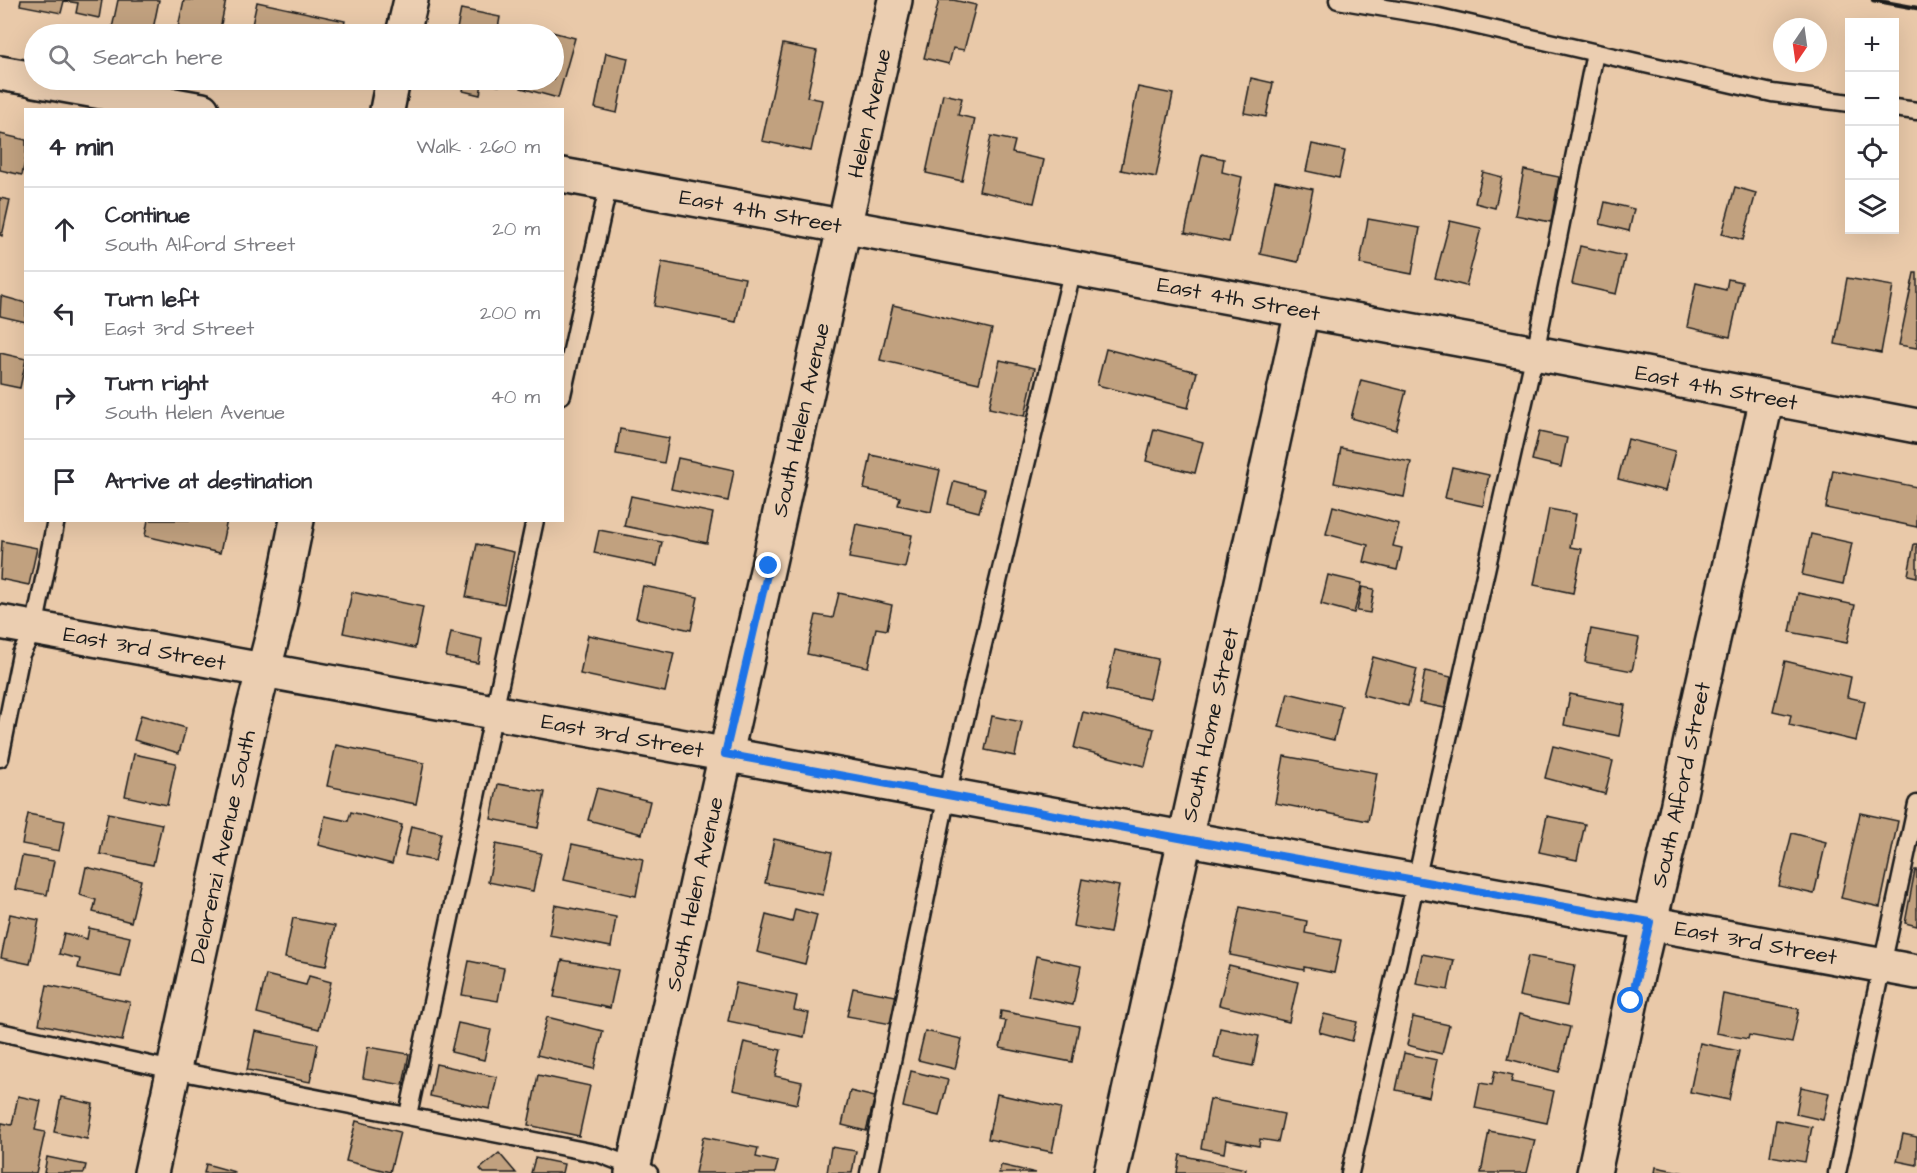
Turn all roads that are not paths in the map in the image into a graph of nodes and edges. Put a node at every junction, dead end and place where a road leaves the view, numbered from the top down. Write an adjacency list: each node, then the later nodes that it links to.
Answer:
1 (411, 0): 4 (street)
2 (895, 0): 18 (street, Helen Avenue)
3 (1338, 0): 5 (lane)
4 (405, 24)
5 (1595, 53): 10 (lane); 21 (lane)
6 (0, 73): 7 (street)
7 (24, 77)
8 (82, 90): 11 (street)
9 (391, 90): 13 (street)
10 (1845, 102)
11 (142, 104): 12 (street)
12 (182, 108)
13 (387, 108)
14 (1899, 109): 15 (lane)
15 (1917, 111)
16 (564, 175): 17 (street, East 4th Street)
17 (609, 183): 18 (street, East 4th Street); 22 (lane)
18 (844, 226): 19 (street, East 4th Street); 32 (street, South Helen Avenue)
19 (1073, 268): 20 (street, East 4th Street); 34 (lane)
20 (1302, 311): 21 (street, East 4th Street); 36 (street, South Home Street)
21 (1535, 353): 23 (street, East 4th Street); 37 (lane)
22 (564, 386)
23 (1767, 398): 24 (street, East 4th Street); 38 (street, South Alford Street)
24 (1917, 426)
25 (56, 522): 29 (lane)
26 (297, 522): 30 (street, Delorenzi Avenue South)
27 (535, 522): 31 (lane)
28 (0, 622): 29 (street, East 3rd Street)
29 (34, 628): 30 (street, East 3rd Street); 33 (lane)
30 (264, 670): 31 (street, East 3rd Street); 42 (street, Delorenzi Avenue South)
31 (493, 713): 32 (street, East 3rd Street); 43 (lane)
32 (725, 754): 34 (street, East 3rd Street); 44 (street, South Helen Avenue)
33 (0, 758)
34 (947, 795): 36 (street, East 3rd Street); 46 (lane)
35 (1917, 804): 39 (lane)
36 (1185, 839): 37 (street, East 3rd Street); 47 (street, South Home Street)
37 (1415, 880): 38 (street, East 3rd Street); 48 (lane)
38 (1650, 922): 39 (street, East 3rd Street); 49 (street, South Alford Street)
39 (1881, 965): 40 (street, East 3rd Street); 50 (lane)
40 (1917, 972)
41 (0, 1032): 42 (lane)
42 (173, 1070): 43 (lane); 45 (street, Delorenzi Avenue South)
43 (408, 1115): 44 (lane)
44 (638, 1171)
45 (151, 1173)
46 (869, 1173)
47 (1111, 1173)
48 (1350, 1173)
49 (1594, 1173)
50 (1837, 1173)

